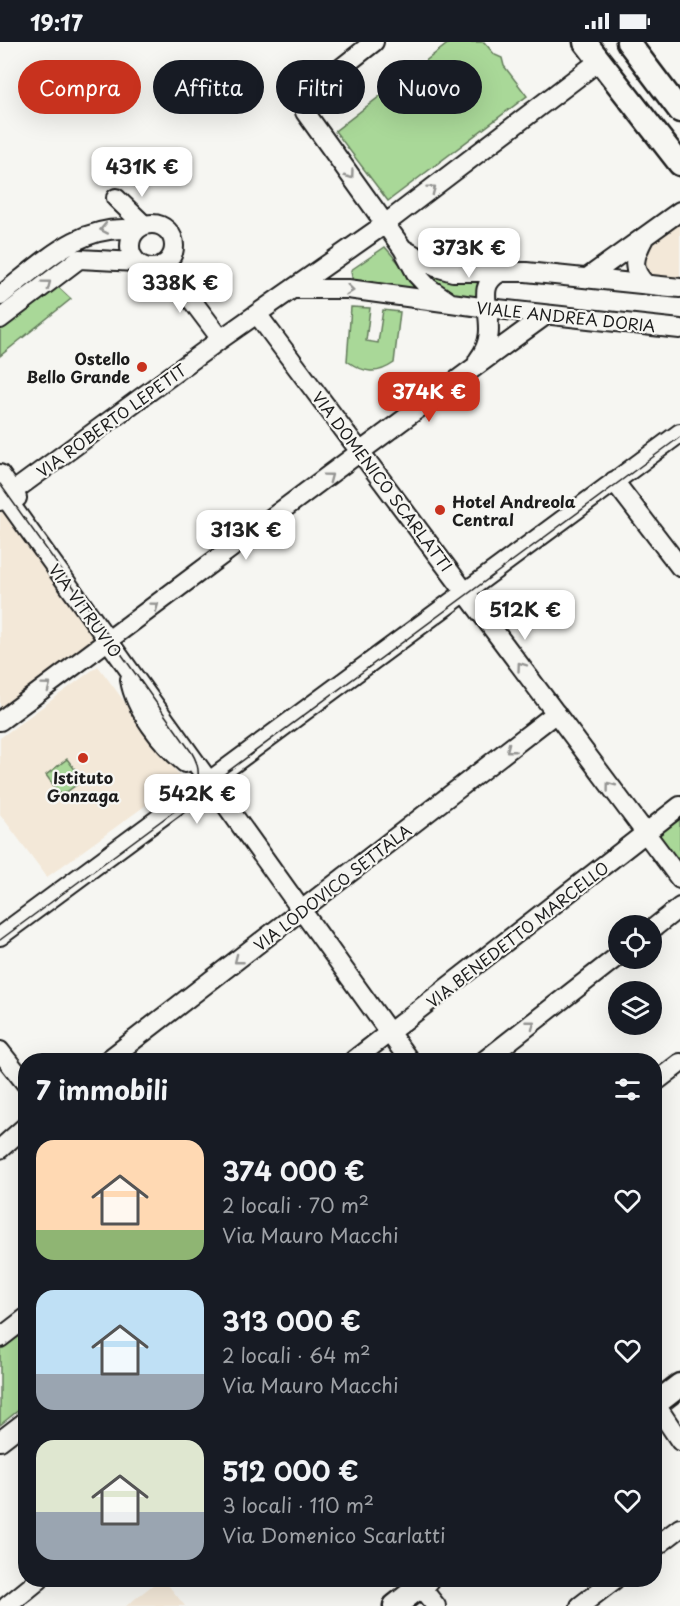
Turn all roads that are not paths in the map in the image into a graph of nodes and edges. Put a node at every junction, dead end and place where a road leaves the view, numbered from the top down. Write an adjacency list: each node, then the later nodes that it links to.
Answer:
1 (374, 42): 9 (street, VIALE ANDREA DORIA, one-way to 9)
2 (585, 42): 4 (main road)
3 (626, 42): 4 (main road); 5 (main road)
4 (599, 61): 6 (main road); 9 (street, VIA ROBERTO LEPETIT, one-way to 4)
5 (680, 111)
6 (680, 164)
7 (116, 198): 10 (street)
8 (680, 211): 11 (street)
9 (386, 224): 12 (street, VIALE ANDREA DORIA); 19 (street, VIA ROBERTO LEPETIT)
10 (140, 227): 13 (street); 14 (street); 20 (street, one-way to 20)
11 (644, 238): 16 (street); 17 (street)
12 (403, 249): 15 (street, VIALE ANDREA DORIA); 21 (street, VIALE ANDREA DORIA)
13 (136, 261): 14 (street); 25 (street, one-way to 13)
14 (162, 265): 27 (street)
15 (499, 273): 16 (street, VIALE ANDREA DORIA); 22 (street)
16 (587, 278): 17 (street, VIALE ANDREA DORIA)
17 (646, 284): 18 (street, VIALE ANDREA DORIA)
18 (680, 288)
19 (292, 289): 21 (street, VIALE ANDREA DORIA, one-way to 21); 23 (street, VIA ROBERTO LEPETIT)
20 (0, 296)
21 (452, 303): 22 (street, VIALE ANDREA DORIA)
22 (488, 308): 24 (street, VIALE ANDREA DORIA); 28 (street)
23 (257, 314): 27 (street, VIA ROBERTO LEPETIT); 30 (street, VIA DOMENICO SCARLATTI)
24 (546, 315): 26 (street, VIALE ANDREA DORIA); 28 (street)
25 (0, 319)
26 (680, 329)
27 (221, 339): 33 (street, VIA ROBERTO LEPETIT)
28 (474, 366): 30 (street)
29 (680, 433): 32 (street)
30 (361, 453): 35 (street, VIA DOMENICO SCARLATTI); 36 (street, one-way to 30)
31 (0, 474): 33 (street, VIA VITRUVIO)
32 (614, 481): 34 (street); 35 (street)
33 (4, 495): 36 (street, VIA VITRUVIO)
34 (680, 567)
35 (460, 590): 37 (street, VIA DOMENICO SCARLATTI, one-way to 35); 39 (street)
36 (108, 641): 38 (street, one-way to 36); 39 (street, VIA VITRUVIO)
37 (556, 713): 41 (street, VIA DOMENICO SCARLATTI, one-way to 37); 44 (street, VIA LODOVICO SETTALA, one-way to 44)
38 (0, 721)
39 (209, 780): 44 (street, VIA VITRUVIO); 46 (street)
40 (680, 806): 41 (street, VIA BENEDETTO MARCELLO)
41 (645, 834): 42 (street, VIA DOMENICO SCARLATTI); 48 (street, VIA BENEDETTO MARCELLO)
42 (680, 879)
43 (680, 907): 45 (street)
44 (301, 911): 48 (street, VIA VITRUVIO); 50 (street, VIA LODOVICO SETTALA, one-way to 50)
45 (662, 921)
46 (0, 936)
47 (608, 964): 53 (street, one-way to 47)
48 (389, 1033): 51 (street, VIA BENEDETTO MARCELLO); 52 (street, VIA VITRUVIO)
49 (0, 1051): 55 (street)
50 (117, 1053)
51 (363, 1053)
52 (404, 1053)
53 (494, 1053)
54 (680, 1063): 56 (street)
55 (18, 1074)
56 (662, 1077)
57 (18, 1133): 58 (street)
58 (0, 1149)
59 (18, 1324): 60 (street)
60 (0, 1338)
61 (680, 1385): 62 (main road)
62 (662, 1399)
63 (662, 1408): 65 (street)
64 (662, 1414): 67 (street)
65 (680, 1420)
66 (18, 1427): 68 (street)
67 (680, 1438)
68 (0, 1441)
69 (679, 1531): 70 (street)
70 (662, 1543)
71 (30, 1587): 75 (street)
72 (416, 1587): 76 (main road)
73 (424, 1587): 77 (street)
74 (605, 1587): 78 (street)
75 (7, 1606)
76 (395, 1606)
77 (436, 1606)
78 (580, 1606)

